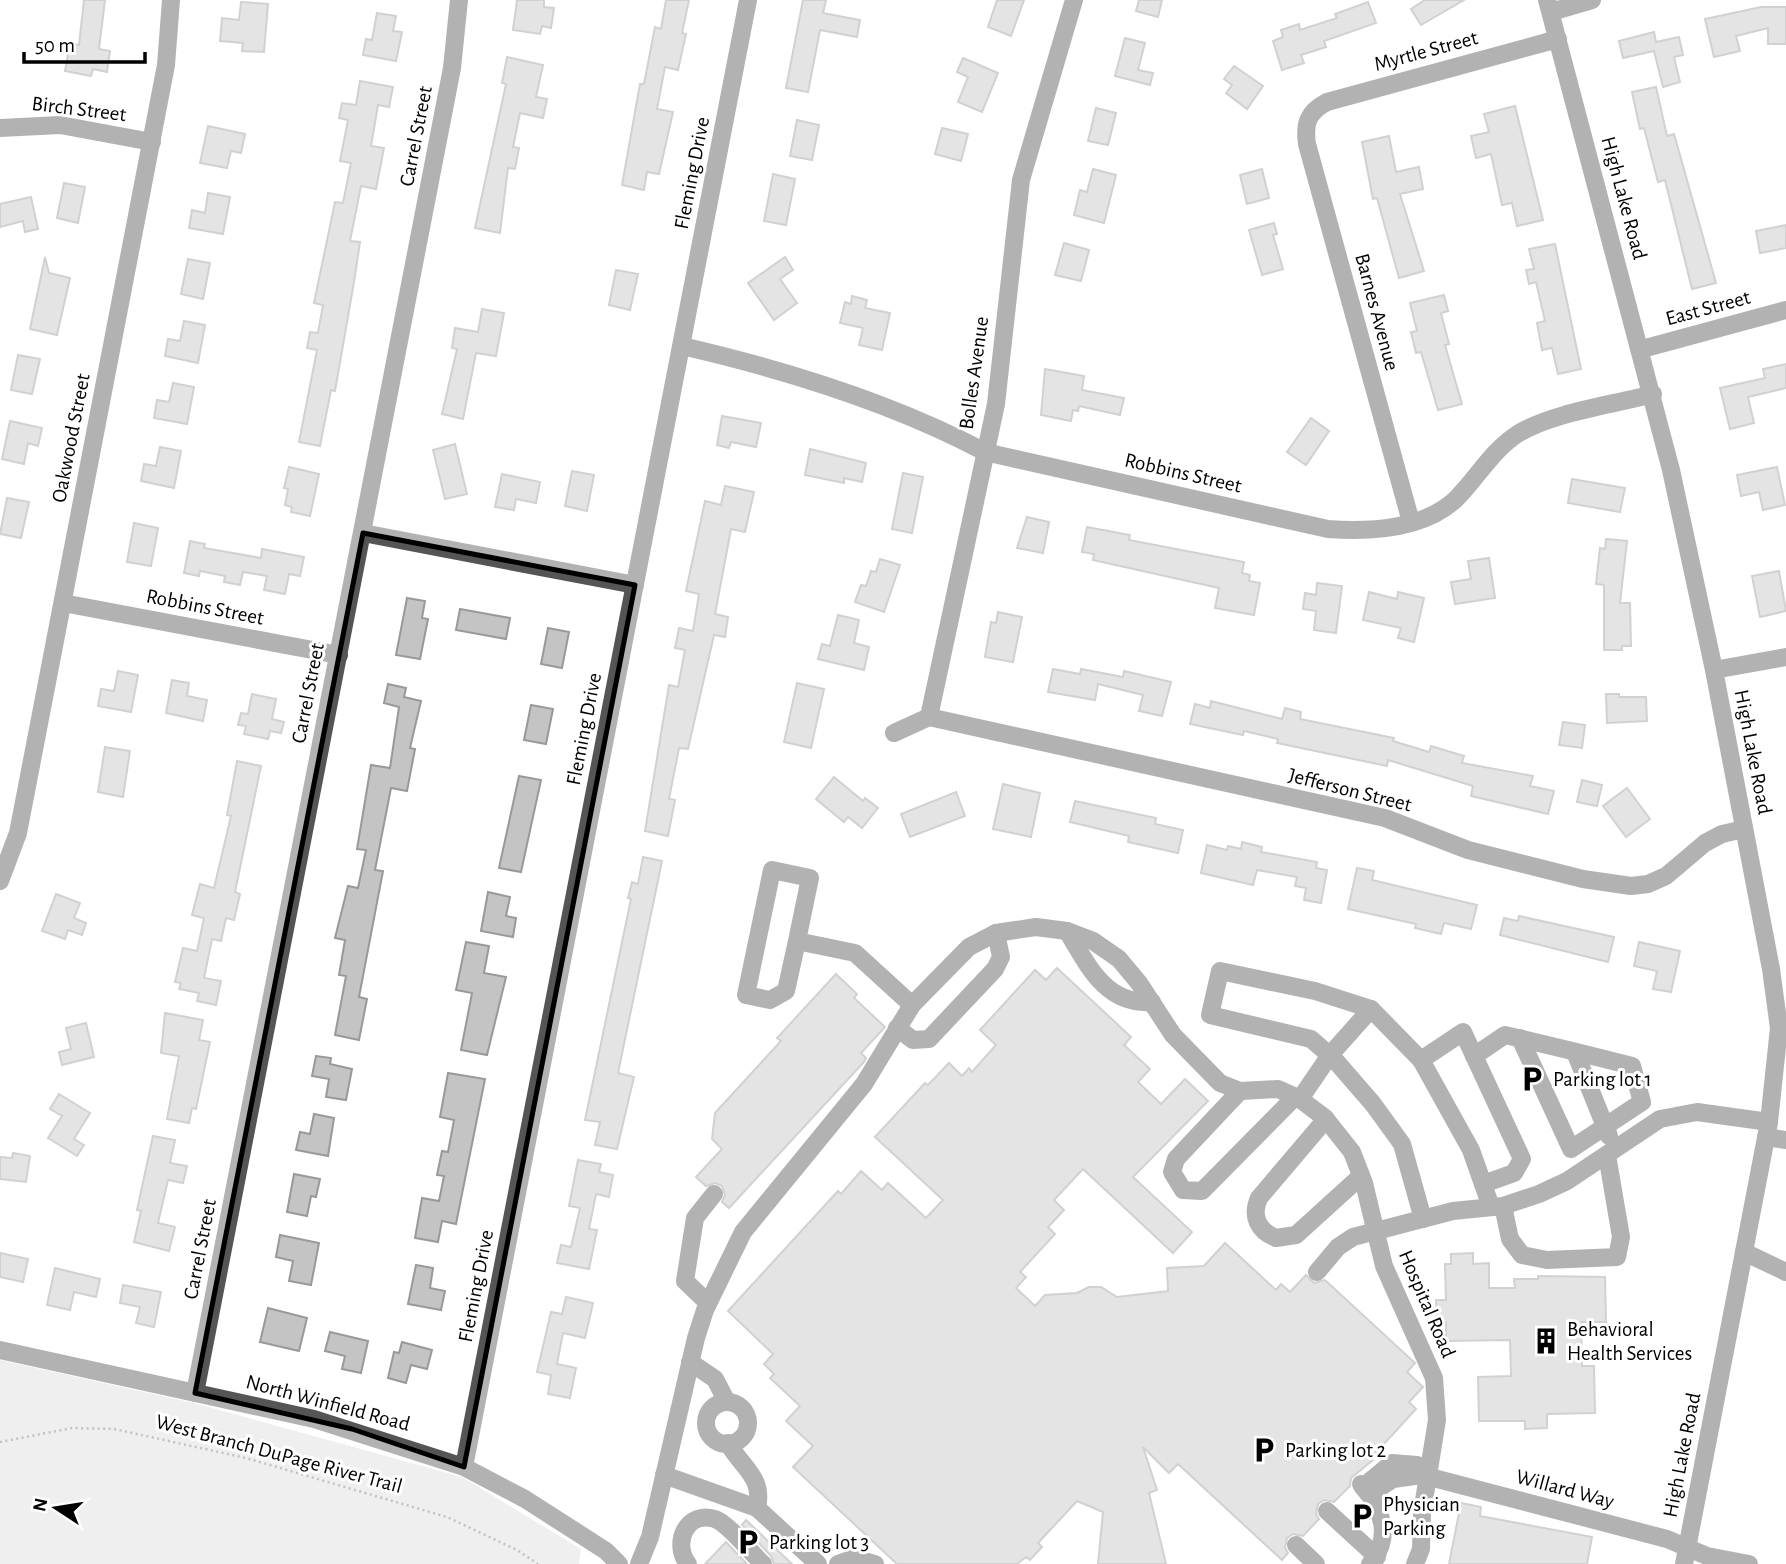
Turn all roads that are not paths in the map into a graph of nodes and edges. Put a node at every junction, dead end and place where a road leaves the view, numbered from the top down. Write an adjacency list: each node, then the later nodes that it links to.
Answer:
1 (171, 0): 10 (street, Oakwood Street)
2 (459, 0): 17 (street, Carrel Street)
3 (748, 0): 12 (street, Fleming Drive)
4 (1074, 0): 15 (street, Bolles Avenue)
5 (1592, 0): 6 (street)
6 (1549, 6): 7 (street, High Lake Road)
7 (1558, 39): 8 (street, Myrtle Street); 13 (street, High Lake Road)
8 (1310, 114): 16 (street, Barnes Avenue)
9 (0, 128): 10 (street, Birch Street)
10 (152, 142): 19 (street, Oakwood Street)
11 (1786, 310): 13 (street, East Street)
12 (682, 346): 15 (street, Robbins Street); 18 (street, Fleming Drive)
13 (1642, 349): 14 (street, High Lake Road)
14 (1653, 394): 16 (street, Robbins Street); 22 (street, High Lake Road)
15 (985, 452): 16 (street, Robbins Street); 23 (street, Bolles Avenue)
16 (1411, 522)
17 (363, 533): 18 (street); 20 (street, Carrel Street)
18 (635, 585): 62 (street, Fleming Drive)
19 (63, 603): 20 (street, Robbins Street); 26 (street, Oakwood Street)
20 (339, 655): 59 (street, Carrel Street)
21 (1786, 656): 22 (street)
22 (1714, 670): 25 (street, High Lake Road)
23 (929, 717): 24 (street); 25 (street, Jefferson Street)
24 (894, 733)
25 (1744, 829): 34 (street, High Lake Road)
26 (0, 881)
27 (1067, 931): 28 (street); 30 (street); 30 (street)
28 (996, 933): 31 (street); 33 (street)
29 (797, 941): 29 (street); 31 (street)
30 (1152, 1002): 40 (street)
31 (912, 1005): 33 (street)
32 (1371, 1009): 37 (street); 37 (street); 39 (street)
33 (897, 1028): 56 (street)
34 (1782, 1028): 44 (street, High Lake Road)
35 (1520, 1038): 36 (street); 38 (street); 43 (street)
36 (1575, 1052): 43 (street); 43 (street)
37 (1330, 1055): 41 (street); 51 (street)
38 (1474, 1056): 39 (street); 48 (street)
39 (1421, 1060): 48 (street)
40 (1240, 1091): 41 (street, Hospital Road); 41 (street)
41 (1297, 1098): 42 (street, Hospital Road)
42 (1326, 1119): 47 (street, Hospital Road); 47 (street)
43 (1603, 1128): 46 (street)
44 (1767, 1129): 45 (street); 46 (street); 53 (street, High Lake Road)
45 (1786, 1140)
46 (1611, 1151): 50 (street); 50 (street)
47 (1362, 1176): 52 (street, Hospital Road)
48 (1483, 1184): 50 (street)
49 (714, 1194): 56 (street)
50 (1497, 1207): 51 (street)
51 (1423, 1219): 52 (street)
52 (1374, 1232): 54 (street); 64 (street, Hospital Road)
53 (1744, 1252): 55 (street); 68 (street, High Lake Road)
54 (1317, 1272)
55 (1786, 1272)
56 (708, 1303): 58 (street)
57 (0, 1350): 59 (street, North Winfield Road)
58 (690, 1362): 60 (street); 63 (street)
59 (195, 1393): 62 (street, North Winfield Road)
60 (727, 1402): 61 (street); 61 (street)
61 (728, 1443): 65 (street)
62 (464, 1467): 70 (street, North Winfield Road)
63 (664, 1475): 65 (street); 71 (street)
64 (1426, 1476): 68 (street, Willard Way); 69 (street, Willard Way); 78 (street, Hospital Road)
65 (757, 1508): 74 (street)
66 (1327, 1511): 69 (street)
67 (1296, 1545): 77 (street)
68 (1686, 1555): 79 (street, Willard Way)
69 (1373, 1560)
70 (619, 1564)
71 (639, 1564)
72 (688, 1564): 73 (street)
73 (763, 1564)
74 (817, 1564)
75 (838, 1564): 76 (street)
76 (875, 1564)
77 (1316, 1564)
78 (1415, 1564)
79 (1749, 1564)

